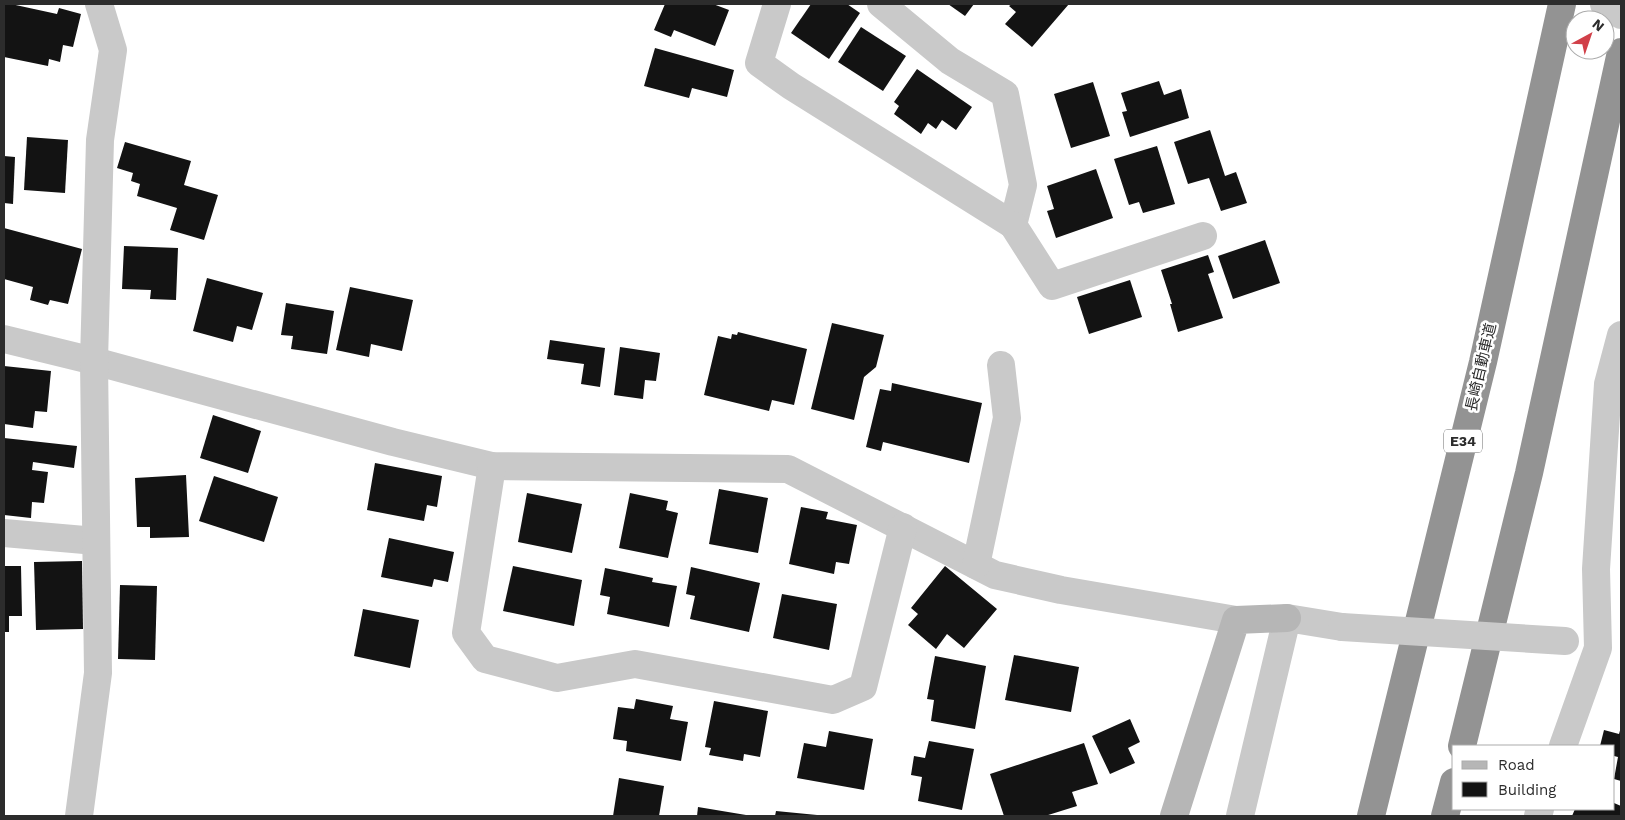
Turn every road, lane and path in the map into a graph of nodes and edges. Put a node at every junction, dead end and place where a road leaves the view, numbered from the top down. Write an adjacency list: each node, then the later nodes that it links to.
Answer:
1 (99, 4): 12 (street)
2 (777, 4): 8 (street)
3 (881, 4): 8 (street)
4 (1562, 4): 28 (highway, 長崎自動車道 / E34)
5 (1604, 4): 6 (street)
6 (1621, 15)
7 (1621, 52): 22 (highway)
8 (1013, 225): 9 (street)
9 (1203, 236)
10 (1621, 335): 21 (street)
11 (4, 339): 12 (street)
12 (94, 361): 14 (street); 17 (street)
13 (1001, 365): 18 (street)
14 (492, 466): 15 (street); 15 (street)
15 (903, 527): 18 (street)
16 (4, 533): 17 (street)
17 (96, 541): 25 (street)
18 (976, 566): 20 (street)
19 (1287, 618): 20 (street); 21 (street, bridge); 27 (street)
20 (1236, 620): 26 (street)
21 (1610, 648): 23 (street)
22 (1462, 745)
23 (1564, 745)
24 (1452, 790): 29 (highway)
25 (79, 816)
26 (1174, 816)
27 (1240, 816)
28 (1371, 816)
29 (1445, 816)

